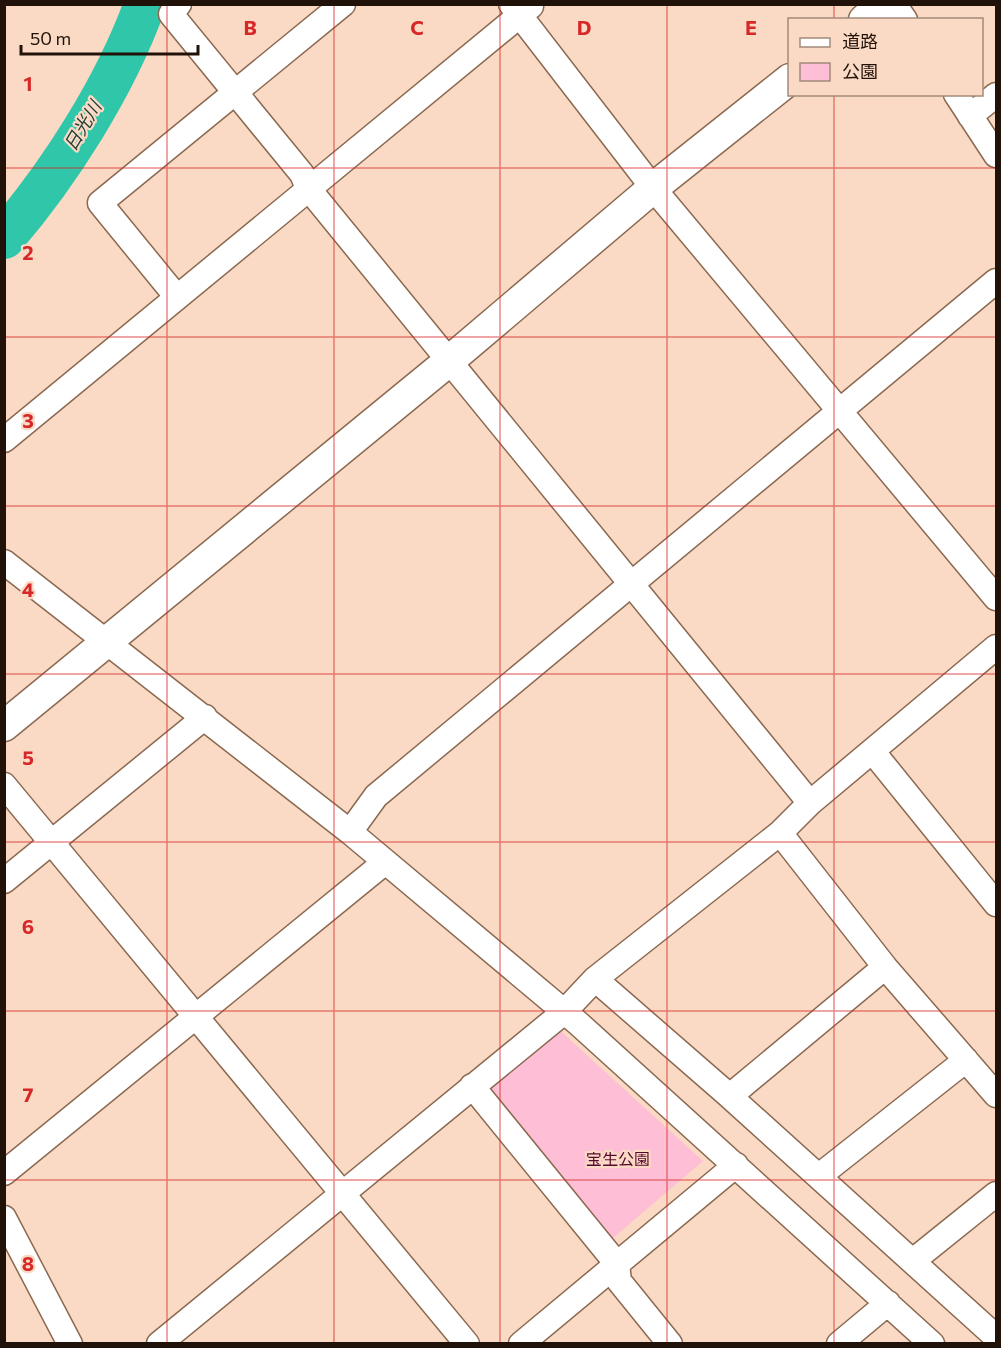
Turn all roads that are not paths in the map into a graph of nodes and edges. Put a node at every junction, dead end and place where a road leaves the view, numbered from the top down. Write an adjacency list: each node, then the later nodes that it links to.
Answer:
1 (179, 4): 9 (street)
2 (343, 4): 9 (street)
3 (882, 4): 6 (street)
4 (894, 4): 7 (street)
5 (521, 8): 14 (street); 15 (street)
6 (866, 18)
7 (903, 18)
8 (788, 80): 15 (street)
9 (235, 93): 14 (street); 17 (street)
10 (996, 95): 12 (street)
11 (957, 96): 12 (street)
12 (970, 116): 13 (street)
13 (996, 155)
14 (308, 188): 17 (street); 18 (street)
15 (653, 188): 18 (street); 19 (street)
16 (996, 281): 19 (street)
17 (176, 296): 20 (street)
18 (449, 360): 22 (street); 24 (street)
19 (838, 412): 22 (street); 23 (street)
20 (4, 440)
21 (4, 562): 24 (street)
22 (632, 584): 30 (street); 31 (street)
23 (996, 597)
24 (104, 643): 26 (street); 27 (street)
25 (996, 647): 28 (street)
26 (205, 717): 31 (street); 33 (street)
27 (4, 726)
28 (873, 752): 30 (street); 36 (street)
29 (4, 784): 33 (street)
30 (810, 803): 32 (street)
31 (350, 832): 34 (street)
32 (780, 833): 37 (street); 38 (street)
33 (52, 842): 35 (street); 40 (street)
34 (384, 863): 39 (street); 40 (street)
35 (4, 881)
36 (996, 904)
37 (885, 967): 41 (street); 44 (street)
38 (595, 979): 39 (street); 44 (street)
39 (564, 1012): 42 (street); 45 (street)
40 (196, 1016): 46 (street); 48 (street)
41 (966, 1060): 43 (street); 47 (street)
42 (472, 1086): 48 (street); 52 (street)
43 (996, 1095)
44 (730, 1096): 47 (street)
45 (736, 1166): 52 (street); 53 (street)
46 (4, 1173)
47 (819, 1176): 51 (street)
48 (343, 1192): 56 (street); 57 (street)
49 (996, 1194): 51 (street)
50 (4, 1218): 55 (street)
51 (914, 1260): 54 (street)
52 (617, 1264): 58 (street); 59 (street)
53 (888, 1303): 60 (street); 61 (street)
54 (996, 1337)
55 (70, 1344)
56 (159, 1344)
57 (467, 1344)
58 (521, 1344)
59 (670, 1344)
60 (839, 1344)
61 (932, 1344)

